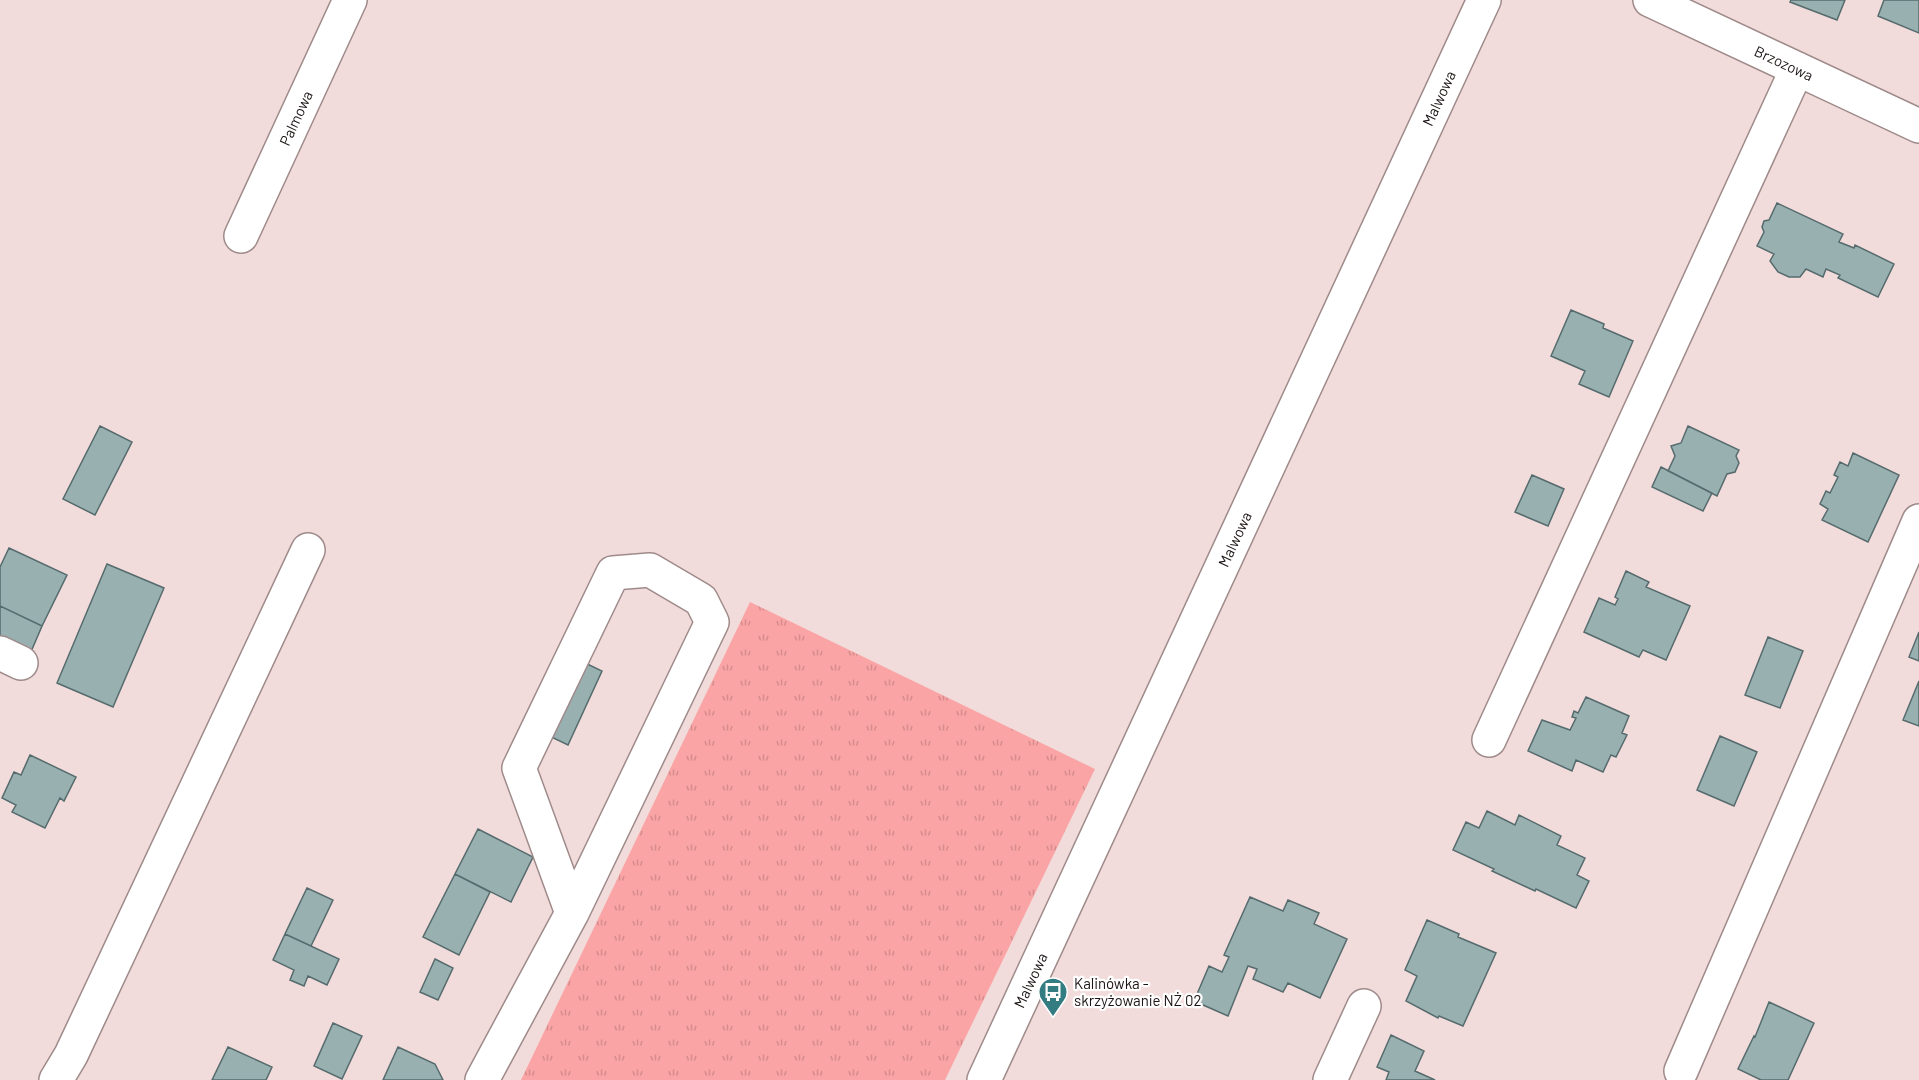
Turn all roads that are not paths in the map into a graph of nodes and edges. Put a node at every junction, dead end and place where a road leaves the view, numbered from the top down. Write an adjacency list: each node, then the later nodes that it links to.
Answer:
1 (350, 0): 6 (street, Palmowa)
2 (1484, 0): 15 (street, Malwowa)
3 (1650, 0): 4 (street, Brzozowa)
4 (1797, 69): 5 (street, Brzozowa); 9 (street)
5 (1919, 126)
6 (241, 236)
7 (1919, 521): 12 (street)
8 (308, 550): 13 (street)
9 (1489, 740)
10 (572, 913): 10 (street); 14 (street)
11 (1364, 1006): 16 (street)
12 (1681, 1071)
13 (56, 1080)
14 (482, 1080)
15 (984, 1080)
16 (1330, 1080)

